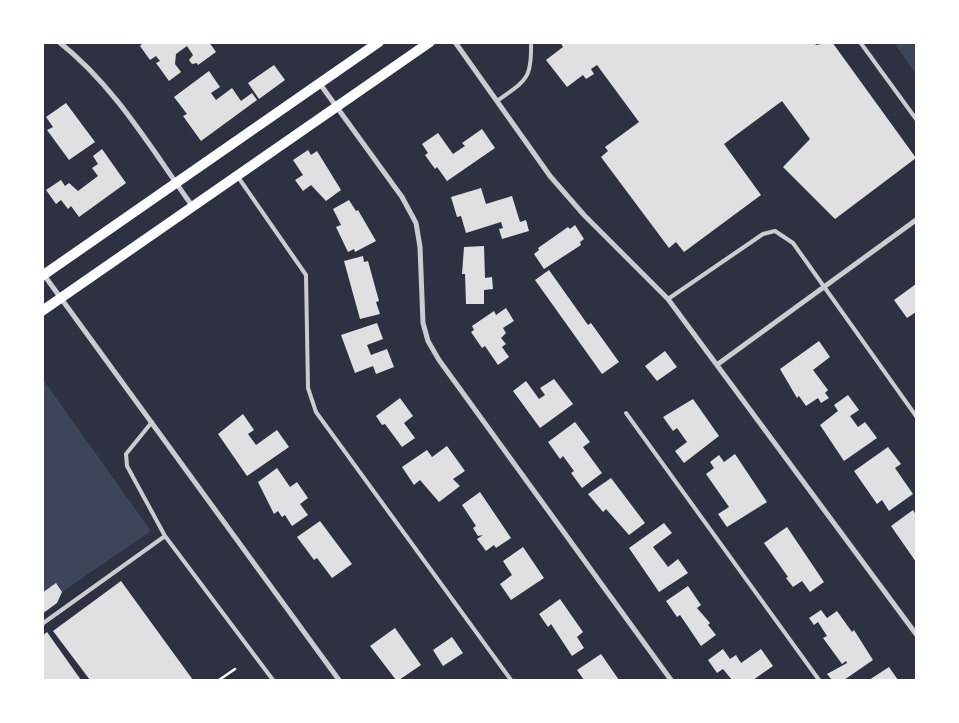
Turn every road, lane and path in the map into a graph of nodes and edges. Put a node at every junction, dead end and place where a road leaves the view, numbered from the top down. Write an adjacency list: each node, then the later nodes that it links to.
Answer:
1 (59, 42): 12 (street)
2 (379, 42): 7 (main road)
3 (430, 42): 9 (main road)
4 (455, 42): 8 (street)
5 (531, 42): 8 (lane)
6 (860, 42): 10 (lane)
7 (320, 84): 9 (street); 12 (main road)
8 (497, 101): 18 (street)
9 (337, 108): 11 (main road); 32 (street)
10 (916, 119)
11 (238, 176): 13 (main road); 31 (lane)
12 (175, 182): 13 (street); 15 (main road)
13 (193, 208): 17 (main road)
14 (916, 220): 16 (street)
15 (43, 274): 17 (street)
16 (824, 287): 18 (lane); 20 (street); 22 (lane)
17 (62, 298): 19 (main road); 23 (street)
18 (668, 300): 20 (street)
19 (42, 311)
20 (718, 364): 26 (street)
21 (626, 413): 33 (lane)
22 (916, 416)
23 (152, 422): 24 (lane); 30 (street)
24 (165, 536): 25 (lane); 29 (lane)
25 (42, 624)
26 (916, 634)
27 (235, 669): 28 (path)
28 (219, 680)
29 (273, 680)
30 (339, 680)
31 (511, 680)
32 (671, 680)
33 (819, 680)

